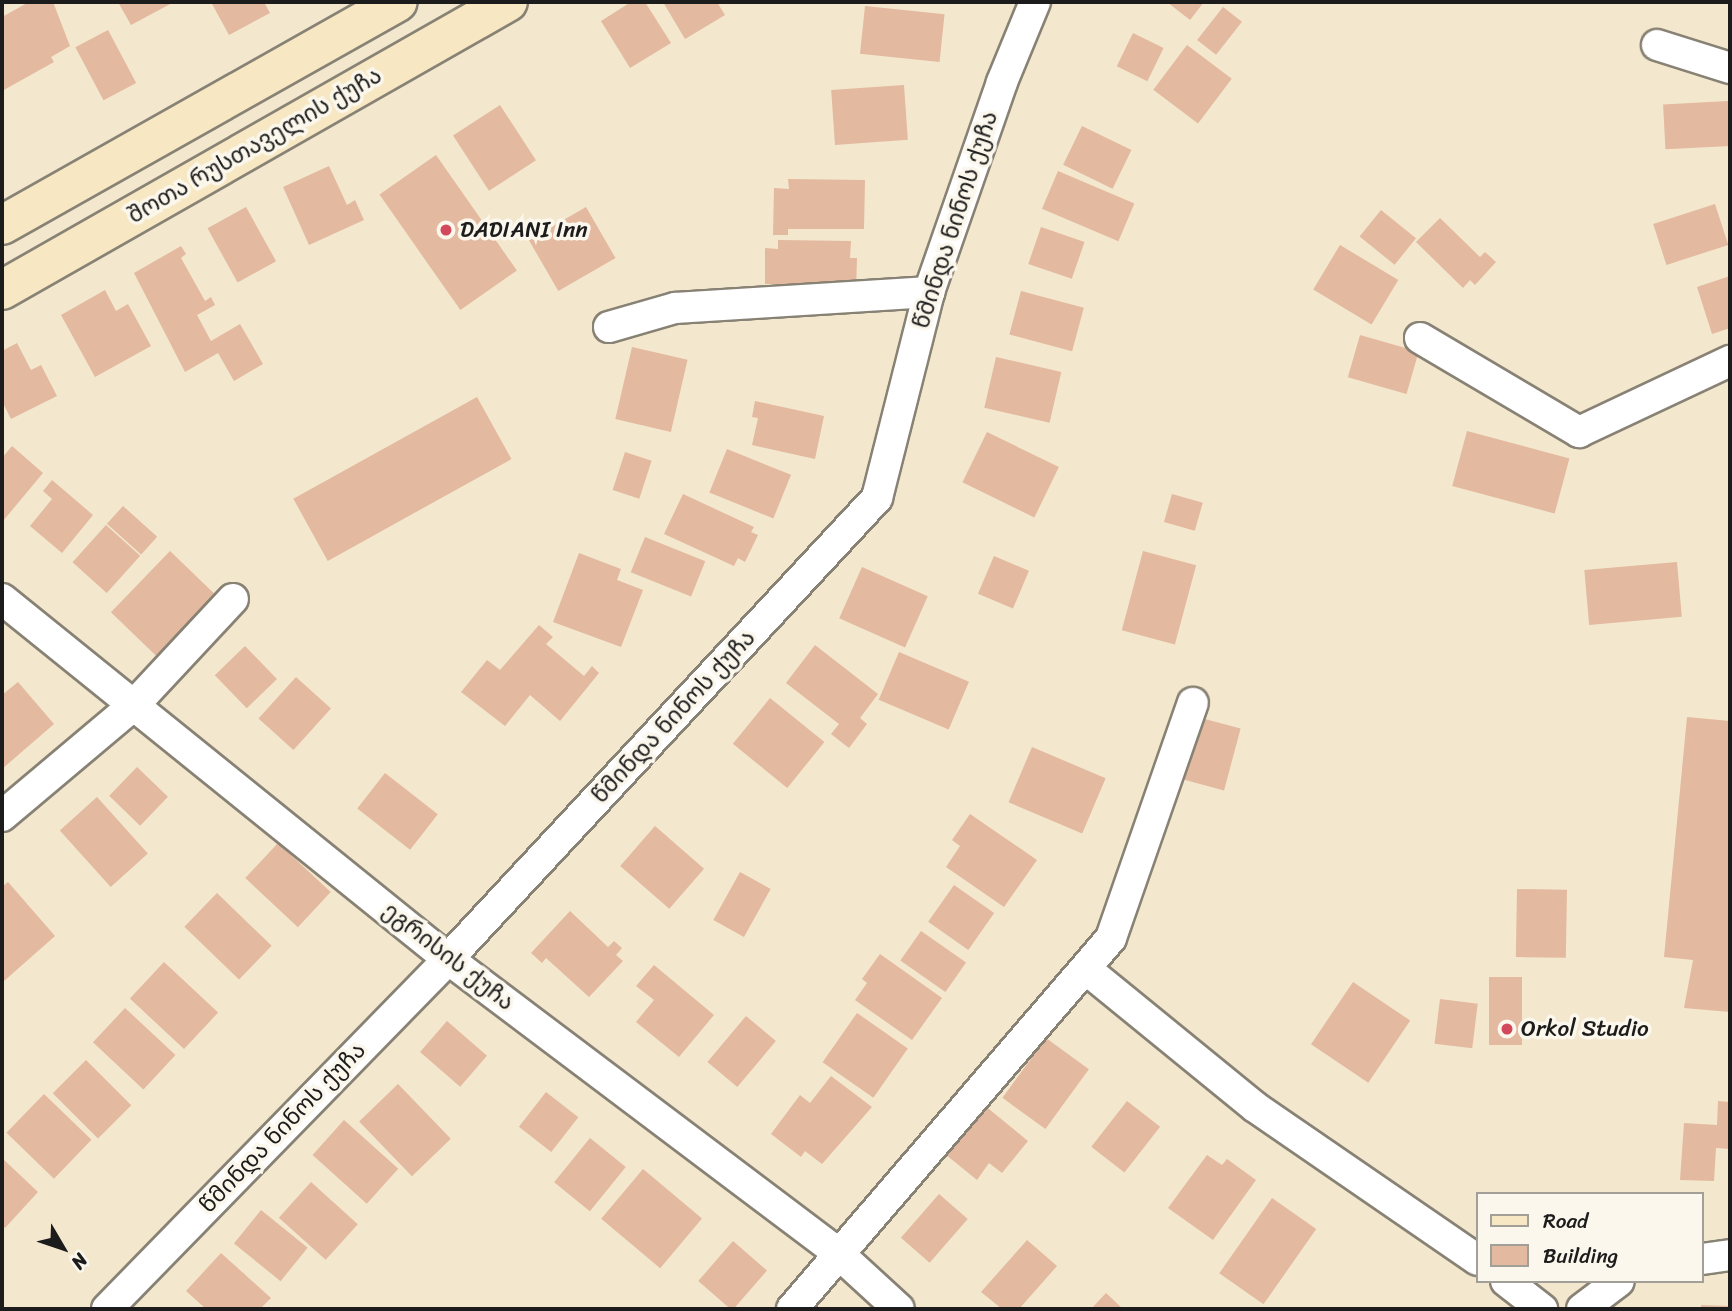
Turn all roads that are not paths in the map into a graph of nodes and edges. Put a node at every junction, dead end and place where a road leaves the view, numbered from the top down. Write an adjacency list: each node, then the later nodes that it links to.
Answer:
1 (397, 2): 6 (street)
2 (508, 2): 7 (street, შოთა რუსთაველის ქუჩა)
3 (1035, 2): 8 (street, წმინდა ნინოს ქუჩა)
4 (1657, 45): 5 (street)
5 (1730, 68)
6 (2, 225)
7 (2, 290)
8 (929, 292): 9 (street); 17 (street, წმინდა ნინოს ქუჩა)
9 (609, 327)
10 (1420, 338): 11 (street)
11 (1730, 361)
12 (2, 599): 15 (street, ეგრისის ქუჩა)
13 (233, 599): 15 (street)
14 (1193, 703): 18 (street)
15 (134, 705): 16 (street); 17 (street, ეგრისის ქუჩა)
16 (2, 816)
17 (448, 959): 19 (street, ეგრისის ქუჩა); 25 (street, წმინდა ნინოს ქუჩა)
18 (1086, 968): 19 (street); 21 (street)
19 (839, 1254): 26 (street); 27 (street, ეგრისის ქუჩა)
20 (1730, 1255): 22 (street)
21 (1476, 1259)
22 (1704, 1259)
23 (1509, 1283): 28 (street)
24 (1616, 1283): 29 (street)
25 (107, 1309)
26 (792, 1309)
27 (900, 1309)
28 (1542, 1309)
29 (1582, 1309)

